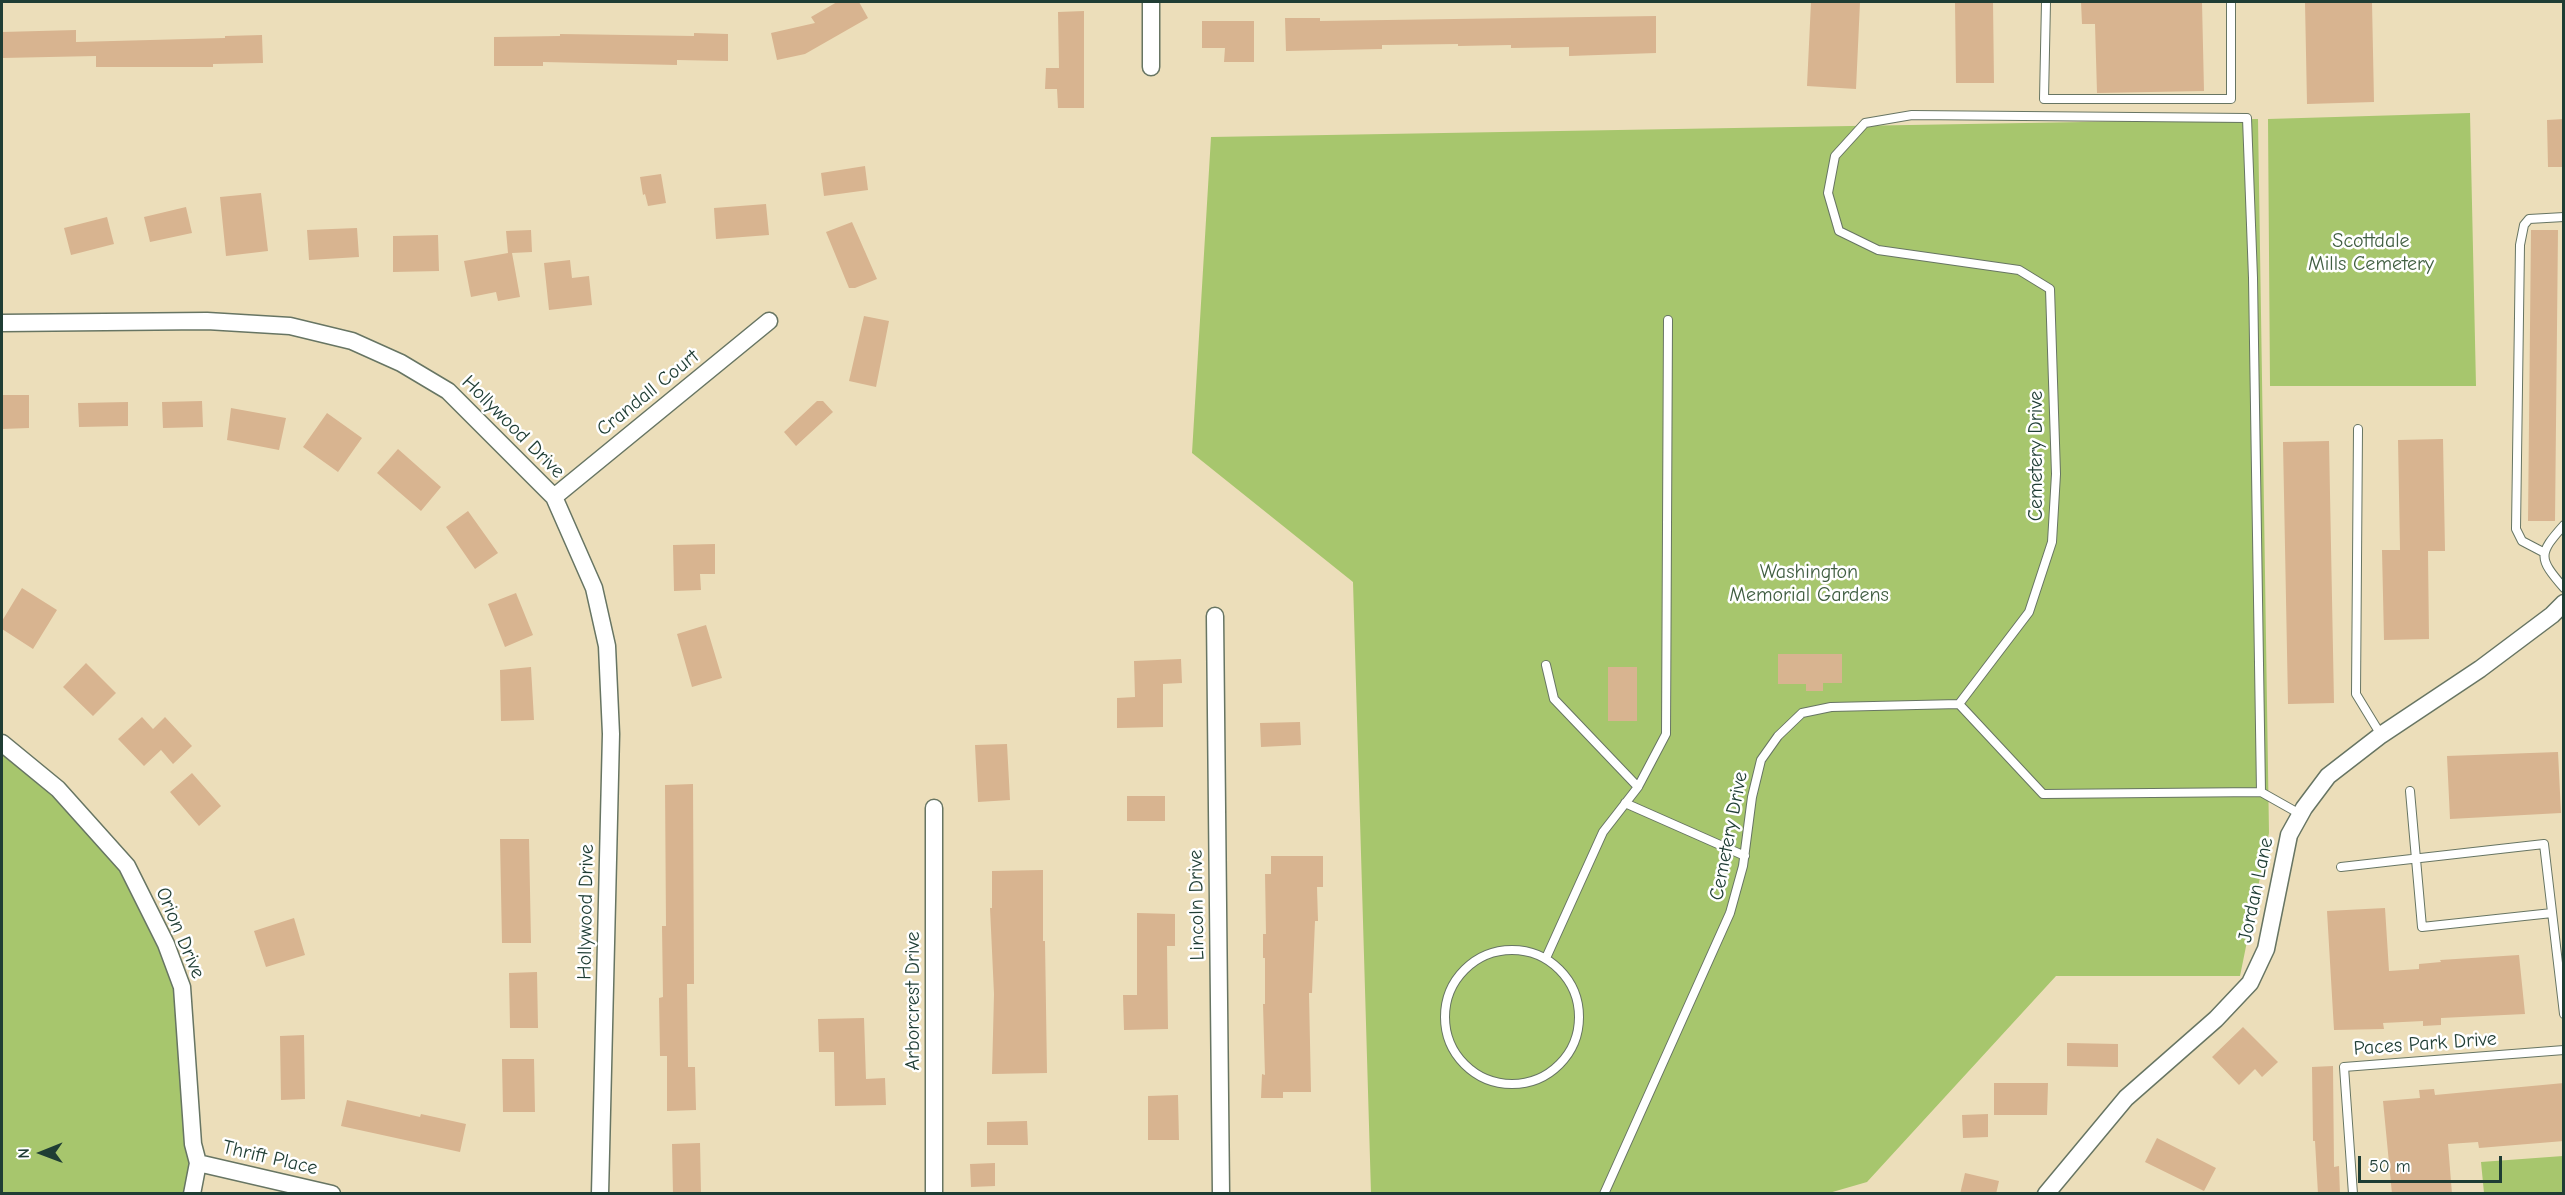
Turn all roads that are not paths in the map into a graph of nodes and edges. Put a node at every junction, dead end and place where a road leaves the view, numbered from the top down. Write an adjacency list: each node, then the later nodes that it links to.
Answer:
1 (1151, 2): 4 (street)
2 (2046, 2): 3 (lane)
3 (2231, 2)
4 (1150, 67)
5 (2564, 217): 12 (lane)
6 (1668, 320): 20 (lane)
7 (769, 321): 10 (street, Crandall Court)
8 (2, 323): 10 (street, Hollywood Drive)
9 (2358, 429): 18 (lane)
10 (554, 497): 36 (street, Hollywood Drive)
11 (2564, 525): 12 (lane)
12 (2543, 552): 13 (lane)
13 (2564, 588)
14 (2564, 603): 18 (street, Jordan Lane)
15 (1215, 616): 38 (street, Lincoln Drive)
16 (1546, 665): 20 (lane)
17 (1959, 704): 22 (lane); 22 (lane, Cemetery Drive); 26 (lane, Cemetery Drive)
18 (2381, 735): 25 (street, Jordan Lane)
19 (2, 743): 33 (street, Orion Drive)
20 (1638, 787): 23 (lane)
21 (2410, 791): 27 (lane)
22 (2261, 792): 25 (lane)
23 (1625, 803): 26 (lane); 30 (lane)
24 (934, 808): 37 (street, Arborcrest Drive)
25 (2300, 814): 40 (street, Jordan Lane)
26 (1745, 856): 39 (lane, Cemetery Drive)
27 (2417, 858): 28 (lane); 29 (lane); 29 (lane)
28 (2341, 867)
29 (2552, 913): 31 (lane)
30 (1546, 958): 30 (lane)
31 (2564, 1014)
32 (2564, 1050): 41 (lane, Paces Park Drive)
33 (198, 1163): 34 (street, Orion Drive); 35 (street, Thrift Place)
34 (192, 1194)
35 (332, 1194)
36 (600, 1194)
37 (934, 1194)
38 (1221, 1194)
39 (1605, 1194)
40 (2046, 1194)
41 (2353, 1194)

